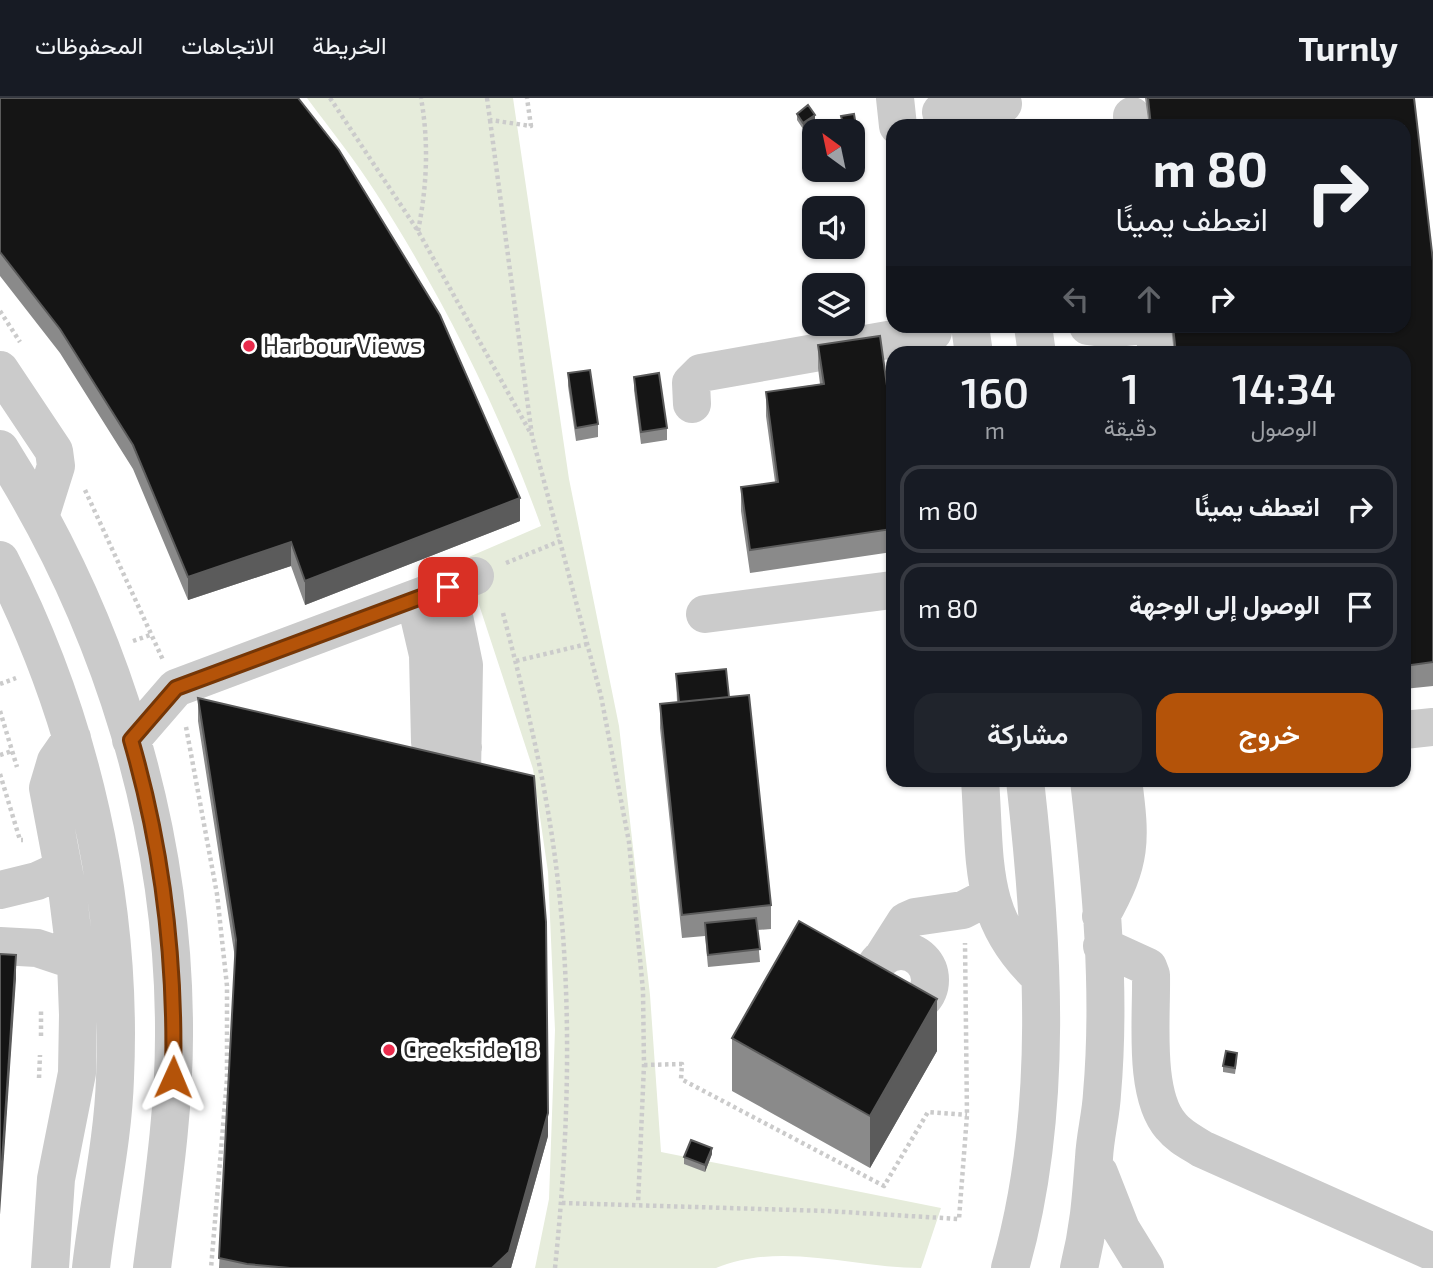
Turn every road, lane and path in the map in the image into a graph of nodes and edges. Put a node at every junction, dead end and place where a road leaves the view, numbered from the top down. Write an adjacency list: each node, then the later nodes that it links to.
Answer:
1 (330, 98): 10 (path)
2 (421, 98): 10 (path)
3 (487, 98): 9 (path)
4 (527, 98): 9 (path)
5 (895, 98): 8 (street)
6 (1004, 109): 7 (street)
7 (941, 112)
8 (897, 119)
9 (490, 120): 14 (path)
10 (418, 231): 14 (path)
11 (933, 337): 13 (street)
12 (0, 370): 16 (street)
13 (692, 404)
14 (532, 436): 17 (path)
15 (0, 449): 16 (street)
16 (40, 517): 26 (street)
17 (560, 541): 19 (path); 24 (path)
18 (0, 561): 22 (street)
19 (446, 587): 27 (street); 34 (street)
20 (886, 591): 21 (street)
21 (886, 609)
22 (14, 611): 30 (street)
23 (503, 613): 25 (path)
24 (587, 644): 25 (path); 48 (path)
25 (516, 661): 51 (path)
26 (107, 667): 27 (street); 31 (street)
27 (176, 688): 31 (street)
28 (1433, 727): 29 (street)
29 (1411, 729)
30 (72, 738): 39 (street); 55 (street)
31 (131, 740): 56 (street)
32 (12, 751): 33 (path)
33 (0, 755)
34 (463, 760)
35 (981, 787): 41 (street)
36 (1026, 787): 47 (street)
37 (1090, 787): 43 (street)
38 (1124, 787): 43 (street)
39 (63, 869): 40 (street); 46 (street)
40 (0, 890)
41 (990, 896): 42 (street); 44 (street)
42 (953, 924): 42 (street); 44 (street); 49 (path)
43 (1102, 931): 50 (street); 53 (street)
44 (1002, 932): 47 (street)
45 (0, 946): 46 (street)
46 (76, 961): 54 (street)
47 (1039, 976): 58 (street)
48 (644, 1065): 49 (path); 52 (path)
49 (967, 1115): 52 (path)
50 (1094, 1157): 59 (street); 60 (street)
51 (562, 1203): 52 (path); 57 (path)
52 (638, 1204)
53 (1433, 1252)
54 (50, 1268)
55 (91, 1268)
56 (152, 1268)
57 (555, 1268)
58 (1010, 1268)
59 (1079, 1268)
60 (1145, 1268)

